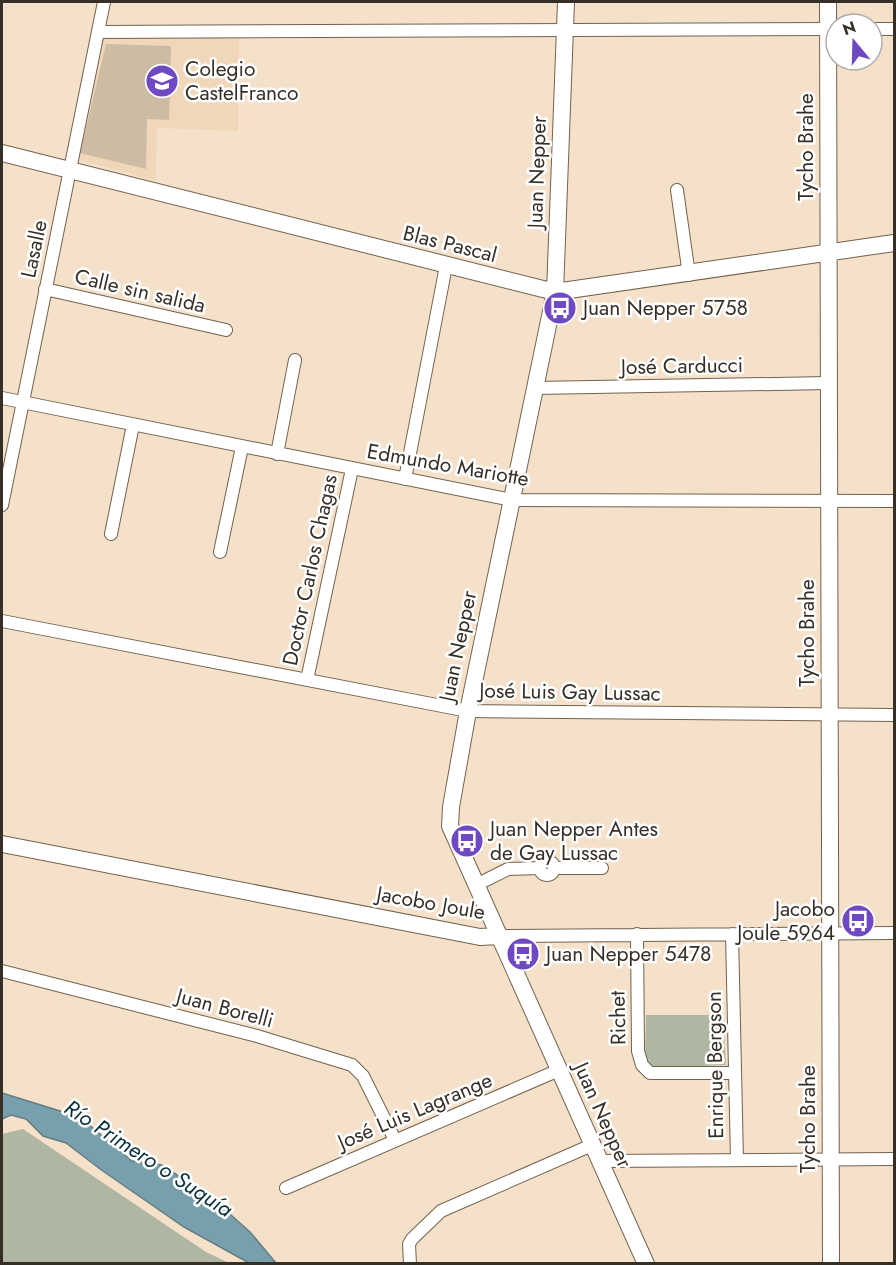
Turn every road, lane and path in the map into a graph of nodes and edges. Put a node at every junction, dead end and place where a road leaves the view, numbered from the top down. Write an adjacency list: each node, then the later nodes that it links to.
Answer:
1 (104, 2): 5 (street, Lasalle)
2 (566, 2): 3 (main road, Juan Nepper)
3 (565, 28): 4 (street); 5 (street); 15 (main road, Juan Nepper)
4 (824, 29)
5 (98, 32): 8 (street, Lasalle)
6 (831, 72): 11 (main road, Tycho Brahe)
7 (2, 153): 8 (main road, Blas Pascal)
8 (70, 170): 12 (main road, Blas Pascal); 14 (street, Lasalle)
9 (676, 190): 13 (street)
10 (894, 243): 11 (main road, Blas Pascal)
11 (829, 255): 13 (main road, Blas Pascal); 18 (main road, Tycho Brahe)
12 (446, 266): 15 (main road, Blas Pascal); 26 (street)
13 (689, 275): 15 (main road, Blas Pascal)
14 (45, 289): 16 (street, Calle sin salida); 21 (street, Lasalle)
15 (555, 292): 19 (main road, Juan Nepper)
16 (226, 330)
17 (295, 360): 24 (street)
18 (829, 383): 19 (street, José Carducci); 28 (main road, Tycho Brahe)
19 (535, 388): 27 (main road, Juan Nepper)
20 (2, 398): 21 (street, Edmundo Mariotte)
21 (23, 402): 22 (street, Edmundo Mariotte); 30 (street, Lasalle)
22 (133, 425): 23 (street, Edmundo Mariotte); 31 (street)
23 (242, 447): 24 (street, Edmundo Mariotte); 32 (street)
24 (277, 454): 25 (street, Edmundo Mariotte)
25 (352, 468): 26 (street, Edmundo Mariotte); 34 (street, Doctor Carlos Chagas)
26 (405, 479): 27 (street, Edmundo Mariotte)
27 (512, 500): 28 (street, Edmundo Mariotte); 35 (main road, Juan Nepper)
28 (829, 501): 29 (street, Edmundo Mariotte); 36 (main road, Tycho Brahe)
29 (894, 501)
30 (2, 505)
31 (111, 534)
32 (220, 552)
33 (2, 621): 34 (street, José Luis Gay Lussac)
34 (307, 681): 35 (street, José Luis Gay Lussac)
35 (468, 711): 36 (street, José Luis Gay Lussac); 40 (main road, Juan Nepper)
36 (830, 715): 37 (street, José Luis Gay Lussac); 41 (main road, Tycho Brahe)
37 (894, 715)
38 (2, 844): 45 (main road, Jacobo Joule)
39 (602, 868): 40 (street)
40 (476, 885): 45 (main road, Juan Nepper)
41 (830, 933): 42 (street, Jacobo Joule); 44 (street, Jacobo Joule); 53 (main road, Tycho Brahe)
42 (894, 933)
43 (637, 934): 44 (street, Jacobo Joule); 45 (street, Jacobo Joule); 48 (street, Richet)
44 (732, 934): 48 (street, Enrique Bergson)
45 (499, 936): 47 (main road, Juan Nepper)
46 (2, 971): 49 (street, Juan Borelli)
47 (559, 1070): 49 (street, José Luis Lagrange); 50 (main road, Juan Nepper)
48 (734, 1073): 52 (street, Enrique Bergson)
49 (395, 1140): 55 (street, José Luis Lagrange)
50 (592, 1145): 54 (main road, Juan Nepper); 56 (street)
51 (894, 1159): 53 (street)
52 (736, 1160): 53 (street); 54 (street)
53 (830, 1160): 58 (main road, Tycho Brahe)
54 (599, 1161): 57 (main road, Juan Nepper)
55 (286, 1188)
56 (410, 1263)
57 (646, 1263)
58 (831, 1263)

